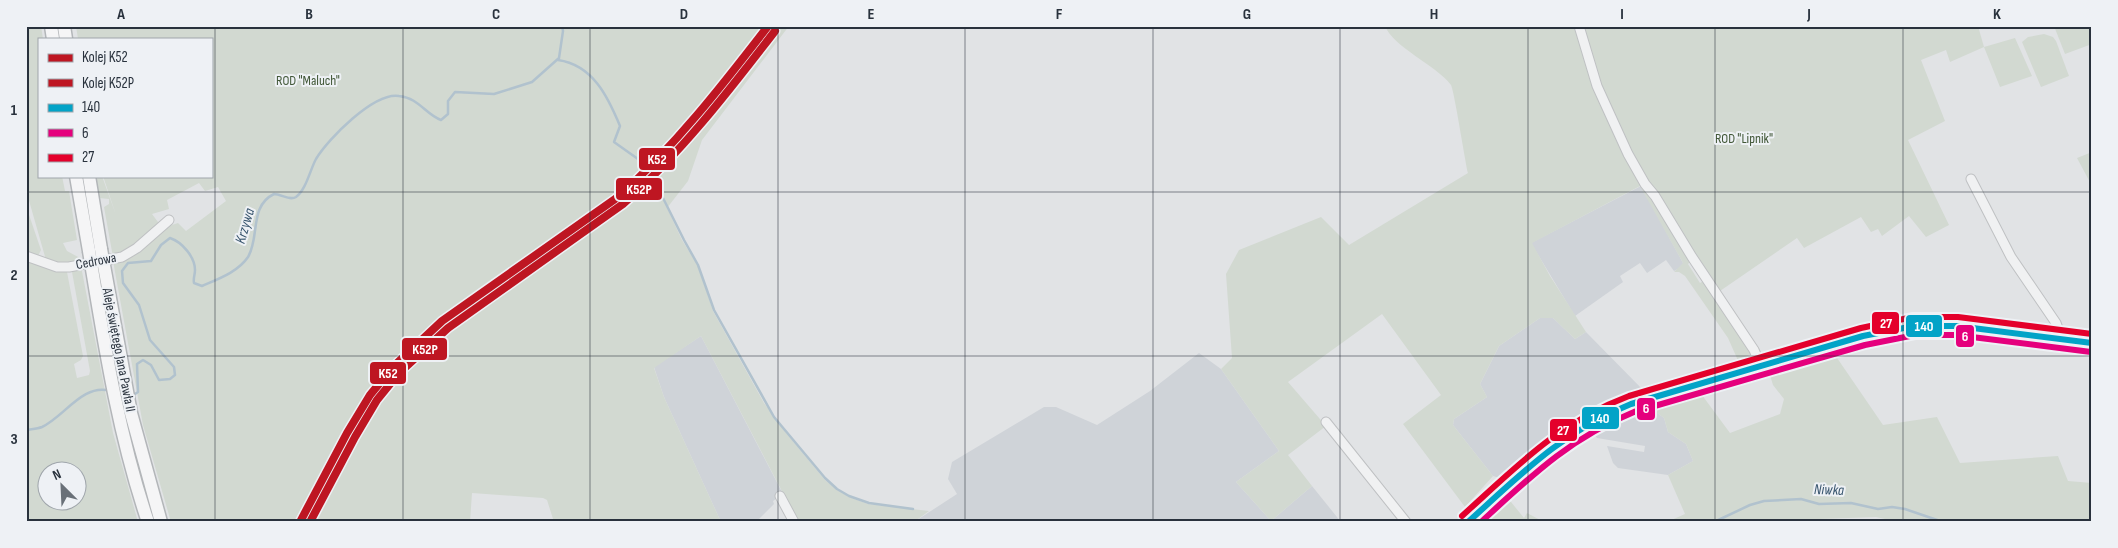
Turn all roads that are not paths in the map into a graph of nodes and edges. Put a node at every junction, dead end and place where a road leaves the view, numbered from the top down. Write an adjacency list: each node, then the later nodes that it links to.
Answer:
1 (1579, 26): 9 (street)
2 (76, 178): 12 (highway, Aleje świętego Jana Pawła II, bridge)
3 (89, 178): 13 (highway, Aleje świętego Jana Pawła II, bridge)
4 (1971, 179): 7 (street)
5 (169, 220): 6 (street, Cedrowa)
6 (26, 256)
7 (2062, 339): 8 (main road); 9 (main road)
8 (2092, 343)
9 (1761, 366): 16 (main road)
10 (1326, 422): 15 (street)
11 (780, 496): 14 (street)
12 (148, 522)
13 (161, 522)
14 (794, 522)
15 (1406, 522)
16 (1468, 522)

